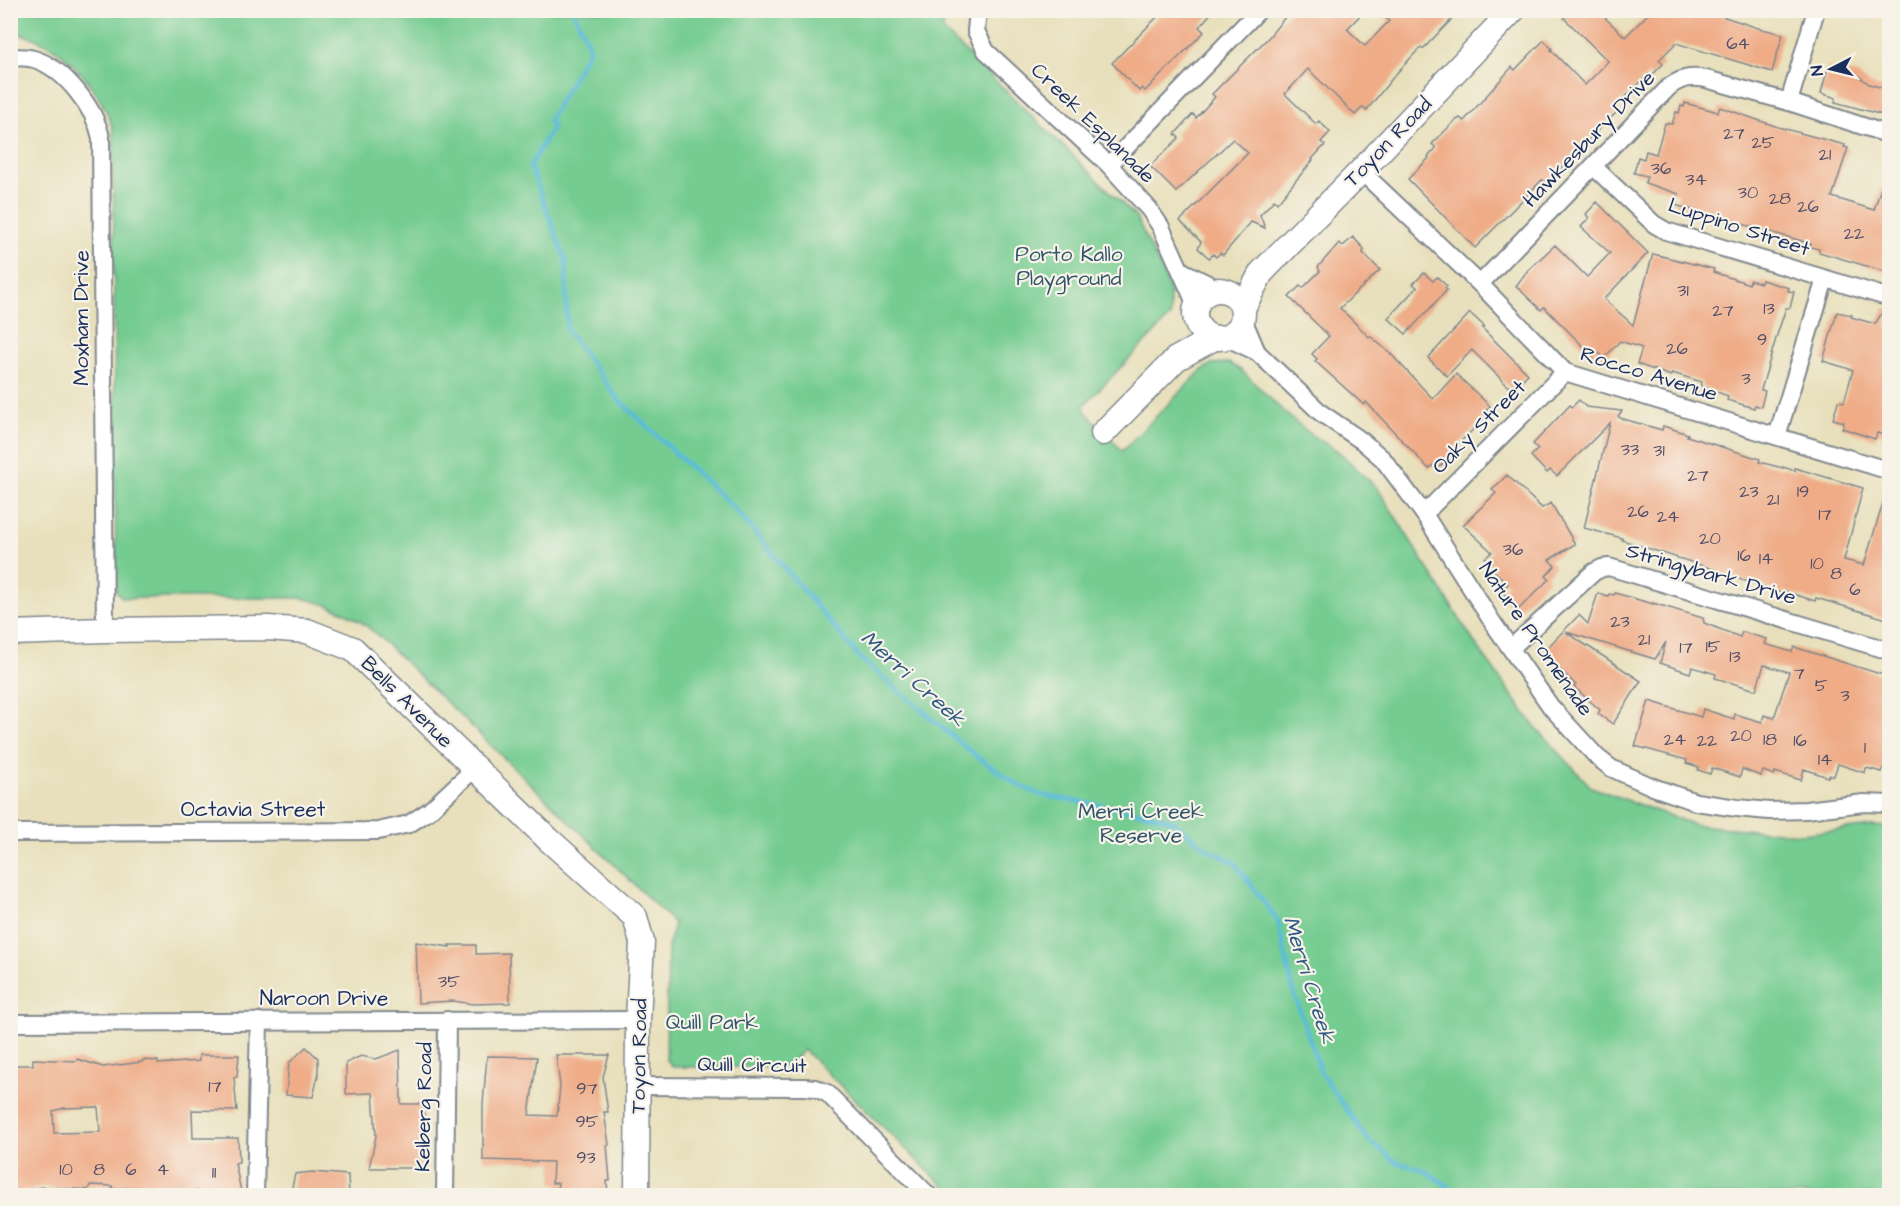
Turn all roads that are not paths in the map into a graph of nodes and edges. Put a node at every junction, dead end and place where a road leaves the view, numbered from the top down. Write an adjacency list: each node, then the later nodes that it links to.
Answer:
1 (978, 10): 8 (street, Creek Esplanade)
2 (1259, 10): 8 (street)
3 (1514, 10): 10 (street, Toyon Road)
4 (1816, 10): 6 (street)
5 (10, 57): 27 (street, Moxham Drive)
6 (1789, 102): 7 (street, Hawkesbury Drive); 9 (street, Hawkesbury Drive)
7 (1890, 135)
8 (1109, 165): 11 (street, Creek Esplanade)
9 (1594, 167): 13 (street, Luppino Street); 14 (street, Hawkesbury Drive)
10 (1360, 171): 12 (street, Toyon Road); 14 (street, Rocco Avenue)
11 (1182, 271): 15 (street); 17 (street, Creek Esplanade)
12 (1261, 273): 15 (street, Toyon Road); 18 (street, Toyon Road)
13 (1825, 279): 16 (street, Luppino Street); 24 (street)
14 (1480, 284): 22 (street, Rocco Avenue)
15 (1220, 289): 17 (street); 18 (street)
16 (1890, 298)
17 (1195, 312): 19 (street); 21 (street)
18 (1243, 314): 19 (street); 20 (street, Nature Promenade)
19 (1220, 338): 20 (street, Nature Promenade); 21 (street)
20 (1257, 352): 26 (street, Nature Promenade)
21 (1176, 359): 23 (street)
22 (1565, 372): 24 (street, Rocco Avenue); 26 (street, Oaky Street)
23 (1103, 433)
24 (1777, 436): 25 (street, Rocco Avenue)
25 (1890, 471)
26 (1424, 514): 29 (street, Nature Promenade)
27 (105, 630): 28 (street, Bells Avenue); 31 (street, Bells Avenue)
28 (10, 633)
29 (1511, 648): 30 (street, Stringybark Drive); 32 (street, Nature Promenade)
30 (1890, 651)
31 (474, 768): 33 (street, Octavia Street); 34 (street, Bells Avenue)
32 (1890, 804)
33 (10, 833)
34 (634, 917): 36 (street, Toyon Road)
35 (447, 1020): 36 (street, Naroon Drive); 37 (street, Naroon Drive); 42 (street, Kelberg Road)
36 (638, 1020): 39 (street, Toyon Road)
37 (259, 1021): 38 (street, Naroon Drive); 41 (street)
38 (10, 1023)
39 (638, 1086): 40 (street, Quill Circuit); 43 (street, Toyon Road)
40 (920, 1193)
41 (255, 1196)
42 (445, 1196)
43 (637, 1196)

